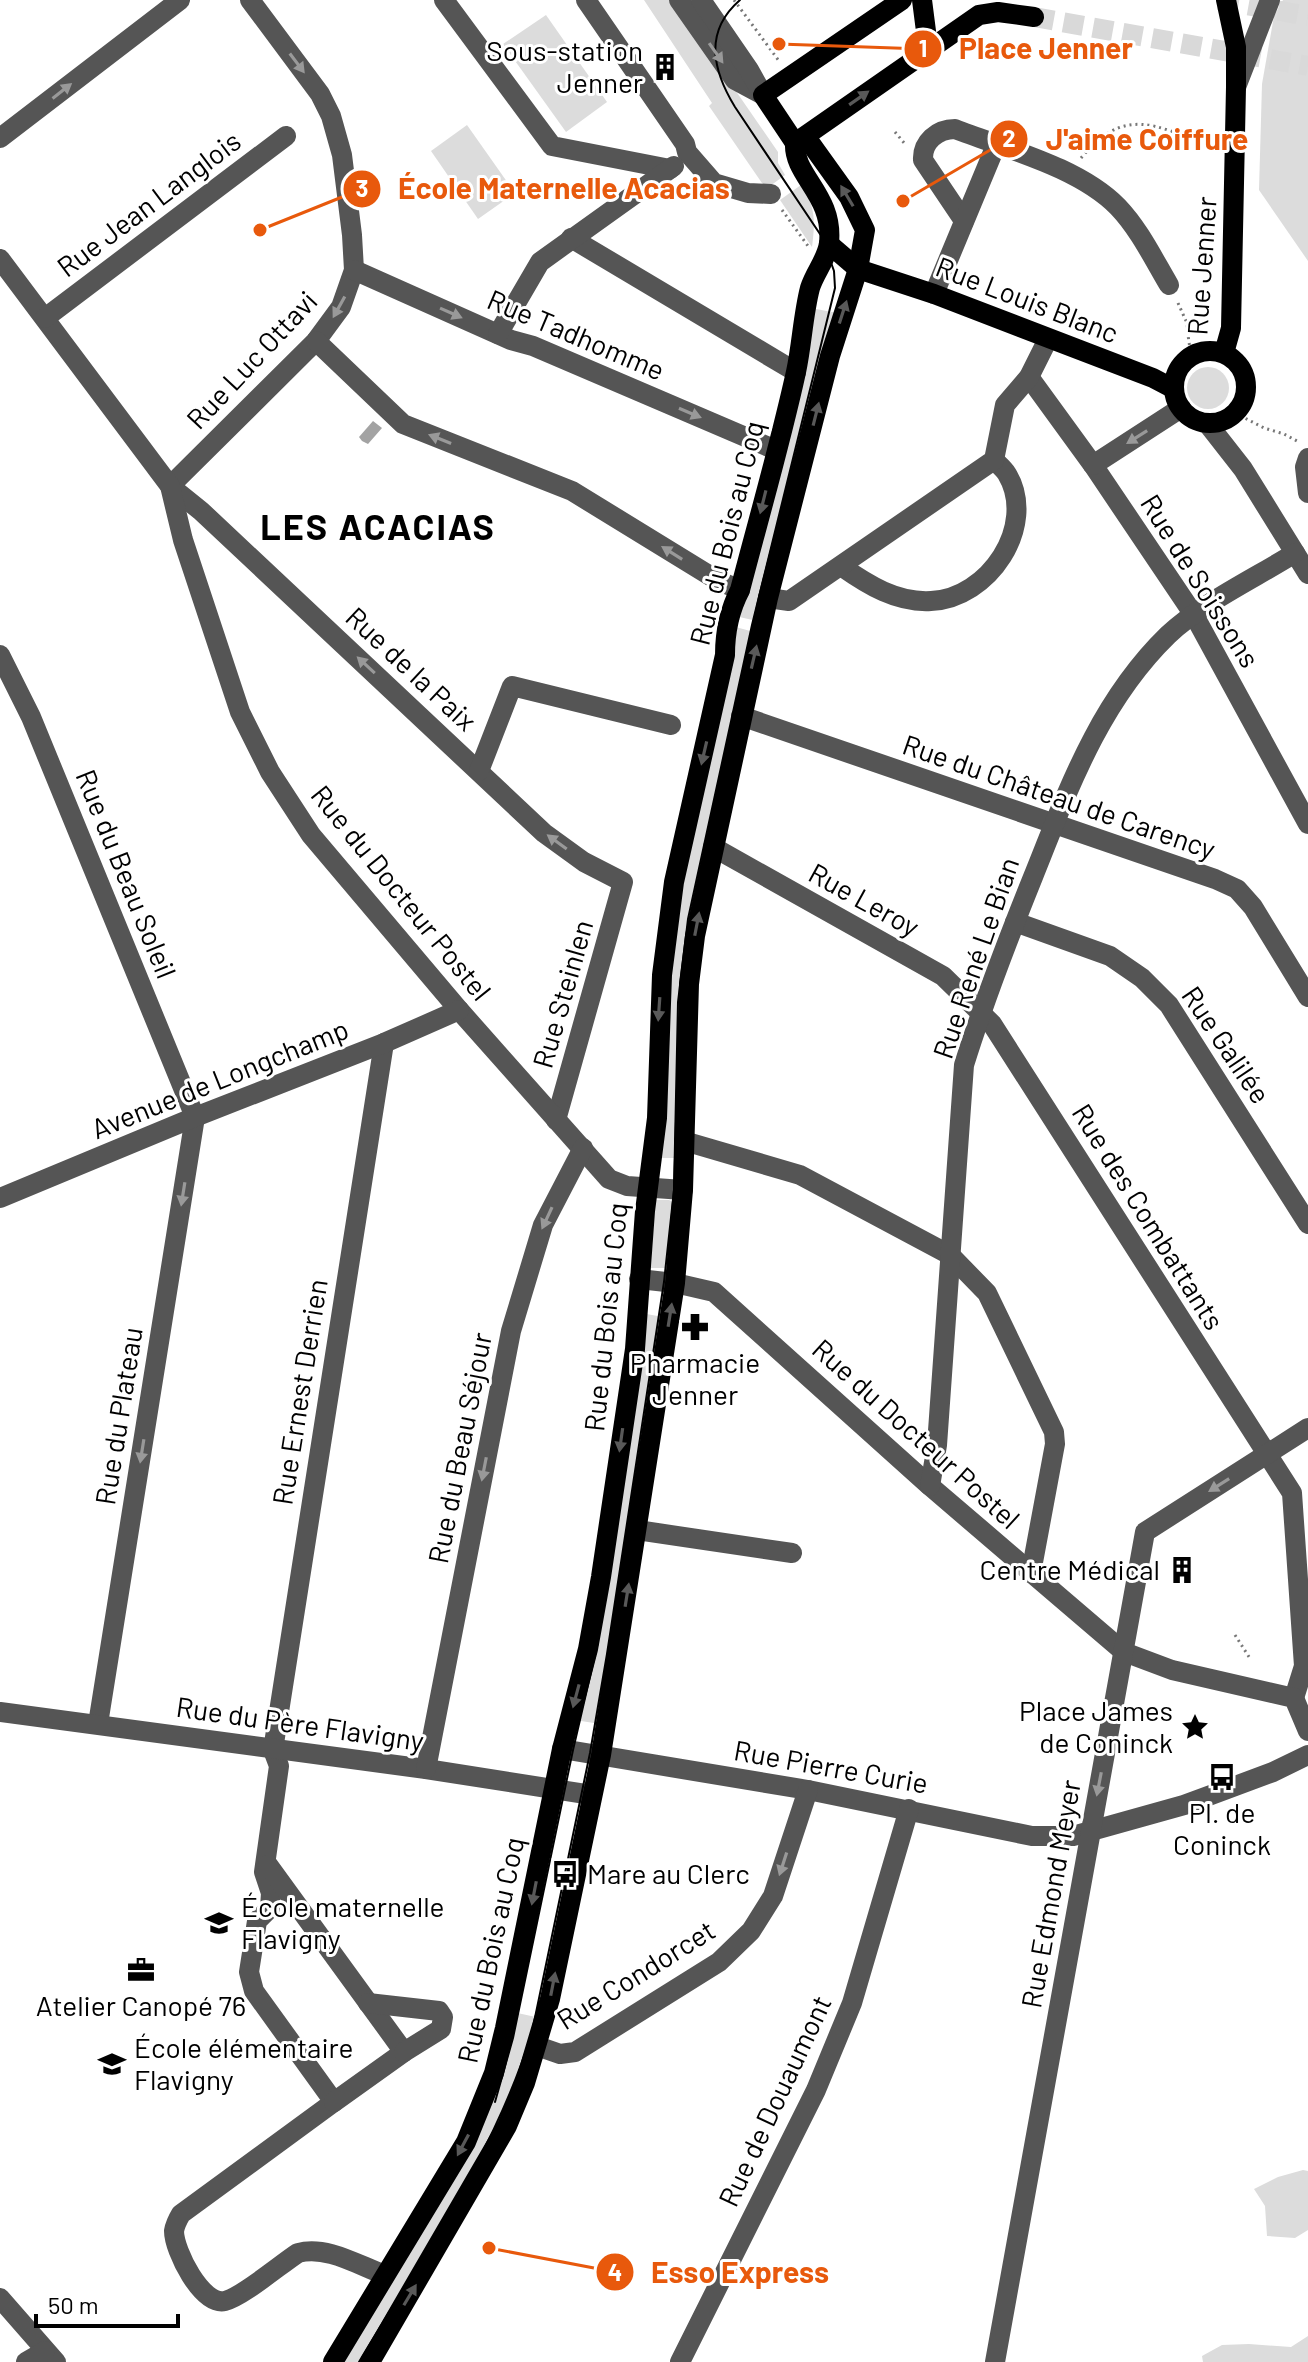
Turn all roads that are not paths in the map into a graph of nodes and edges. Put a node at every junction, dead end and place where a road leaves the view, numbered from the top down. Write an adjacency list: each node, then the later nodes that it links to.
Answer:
1 (180, 0): 17 (street, one-way to 1)
2 (250, 0): 28 (street, Rue Luc Ottavi, one-way to 28)
3 (444, 0): 21 (street)
4 (586, 0): 20 (street)
5 (679, 0): 15 (street, one-way to 15)
6 (701, 0): 15 (street)
7 (922, 0): 12 (main road)
8 (1226, 0): 14 (main road, Rue Jenner)
9 (1270, 0): 14 (street, Rue Jenner)
10 (900, 1): 12 (main road); 15 (main road)
11 (1034, 17): 13 (main road)
12 (923, 23): 13 (main road)
13 (925, 53): 18 (main road, one-way to 13)
14 (1236, 87): 35 (main road, Rue Jenner)
15 (763, 95): 18 (main road)
16 (286, 136): 31 (street, Rue Jean Langlois)
17 (0, 138)
18 (795, 143): 25 (main road); 27 (main road, Rue du Bois au Coq, one-way to 18)
19 (996, 145): 23 (street); 23 (street); 29 (street)
20 (687, 152): 21 (street); 22 (street)
21 (670, 169): 24 (street)
22 (771, 194)
23 (964, 221): 30 (street)
24 (571, 238): 32 (street); 36 (street)
25 (829, 244): 27 (main road); 36 (main road, Rue du Bois au Coq)
26 (0, 259): 31 (street, Rue du Docteur Postel)
27 (858, 269): 30 (main road, Rue Louis Blanc); 50 (main road, Rue du Bois au Coq, one-way to 27)
28 (354, 270): 32 (street, Rue Tadhomme, one-way to 32); 34 (street, Rue Luc Ottavi, one-way to 34)
29 (1169, 285)
30 (934, 294): 33 (main road, Rue Louis Blanc)
31 (45, 318): 44 (street, Rue du Docteur Postel)
32 (498, 334): 40 (street, Rue Tadhomme, one-way to 40)
33 (1048, 339): 37 (street); 38 (main road, Rue Louis Blanc)
34 (316, 341): 44 (street, Rue Luc Ottavi); 49 (street, one-way to 34)
35 (1224, 353): 38 (main road); 39 (main road)
36 (796, 372): 40 (main road, Rue du Bois au Coq)
37 (1029, 377): 42 (street); 43 (street, Rue de Soissons)
38 (1177, 399): 39 (main road); 43 (street, one-way to 43)
39 (1207, 423): 46 (street)
40 (776, 450): 49 (main road, Rue du Bois au Coq, one-way to 49)
41 (1308, 458): 45 (street)
42 (994, 460): 47 (street); 47 (street)
43 (1093, 465): 51 (street, Rue de Soissons)
44 (170, 486): 55 (street, Rue de la Paix, one-way to 44); 62 (street, Rue du Docteur Postel)
45 (1308, 493)
46 (1295, 553): 48 (street); 51 (street, Rue René Le Bian)
47 (841, 566): 50 (street)
48 (1308, 574)
49 (740, 590): 69 (main road, Rue du Bois au Coq, one-way to 69)
50 (768, 598): 53 (main road, Rue du Bois au Coq, one-way to 50)
51 (1194, 615): 56 (street, Rue de Soissons); 57 (street, Rue René Le Bian)
52 (0, 655): 65 (street, Rue du Beau Soleil)
53 (741, 716): 57 (street, Rue du Château de Carency); 58 (main road, Rue du Bois au Coq)
54 (671, 725): 55 (street)
55 (479, 771): 59 (street, Rue de la Paix, one-way to 55)
56 (1308, 824)
57 (1054, 825): 60 (street, Rue René Le Bian); 61 (street, Rue du Château de Carency)
58 (713, 847): 63 (street, Rue Leroy); 67 (main road, Rue du Bois au Coq, one-way to 58)
59 (623, 882): 66 (street, Rue Steinlen)
60 (1015, 922): 63 (street, Rue René Le Bian); 72 (street, Rue Galilée)
61 (1308, 997)
62 (459, 1010): 64 (street, Avenue de Longchamp); 66 (street, Rue du Docteur Postel)
63 (981, 1010): 73 (street, Rue René Le Bian); 77 (street, Rue des Combattants)
64 (384, 1043): 65 (street, Avenue de Longchamp); 88 (street, Rue Ernest Derrien)
65 (195, 1117): 71 (street, Avenue de Longchamp); 85 (street, Rue du Plateau, one-way to 85)
66 (556, 1120): 68 (street, Rue du Docteur Postel)
67 (684, 1141): 70 (main road, Rue du Bois au Coq); 73 (street)
68 (583, 1148): 69 (street, Rue du Docteur Postel); 91 (street, Rue du Beau Séjour, one-way to 91)
69 (647, 1188): 70 (street, Rue du Docteur Postel); 74 (main road, Rue du Bois au Coq)
70 (683, 1190): 75 (main road, Rue du Bois au Coq)
71 (1, 1197)
72 (1308, 1224)
73 (950, 1255): 78 (street, Rue René Le Bian); 81 (street)
74 (639, 1279): 75 (street, Rue du Docteur Postel); 87 (main road, Rue du Bois au Coq, one-way to 87)
75 (675, 1283): 78 (street, Rue du Docteur Postel); 79 (main road, Rue du Bois au Coq, one-way to 75)
76 (1308, 1428): 77 (street, Rue Edmond Meyer)
77 (1266, 1455): 82 (street, Rue Edmond Meyer, one-way to 82); 83 (street, Rue des Combattants)
78 (930, 1486): 81 (street, Rue du Docteur Postel)
79 (637, 1530): 80 (street); 89 (main road, Rue du Bois au Coq, one-way to 79)
80 (792, 1553)
81 (1031, 1573): 82 (street, Rue du Docteur Postel)
82 (1124, 1652): 83 (street, Rue du Docteur Postel); 96 (street, Rue Edmond Meyer, one-way to 96)
83 (1294, 1698): 86 (street)
84 (0, 1712): 85 (street, Rue du Père Flavigny)
85 (98, 1724): 88 (street, Rue du Père Flavigny)
86 (1308, 1731)
87 (562, 1749): 89 (street, Rue Pierre Curie); 92 (main road, Rue du Bois au Coq)
88 (273, 1750): 91 (street, Rue du Père Flavigny); 97 (street, Rue Ernest Derrien)
89 (601, 1755): 93 (street, Rue Pierre Curie); 94 (main road, Rue du Bois au Coq)
90 (1308, 1755): 96 (street)
91 (426, 1769): 92 (street, Rue du Père Flavigny)
92 (554, 1789): 94 (street, Rue du Père Flavigny); 102 (main road, Rue du Bois au Coq, one-way to 102)
93 (808, 1790): 95 (street, Rue Pierre Curie); 99 (street, Rue Condorcet, one-way to 99)
94 (592, 1795): 99 (main road, Rue du Bois au Coq, one-way to 94)
95 (909, 1809): 96 (street, Rue Pierre Curie); 108 (street, Rue de Douaumont)
96 (1089, 1833): 109 (street, Rue Edmond Meyer)
97 (266, 1862): 98 (street); 101 (street, Rue Ernest Derrien)
98 (368, 2003): 100 (street); 100 (street)
99 (537, 2046): 107 (main road, Rue du Bois au Coq, one-way to 99)
100 (404, 2052): 101 (street)
101 (334, 2102): 102 (street)
102 (385, 2275): 106 (main road, Rue du Bois au Coq)
103 (0, 2298): 104 (street)
104 (51, 2356): 105 (street)
105 (26, 2362)
106 (333, 2362)
107 (370, 2362)
108 (680, 2362)
109 (995, 2362)

